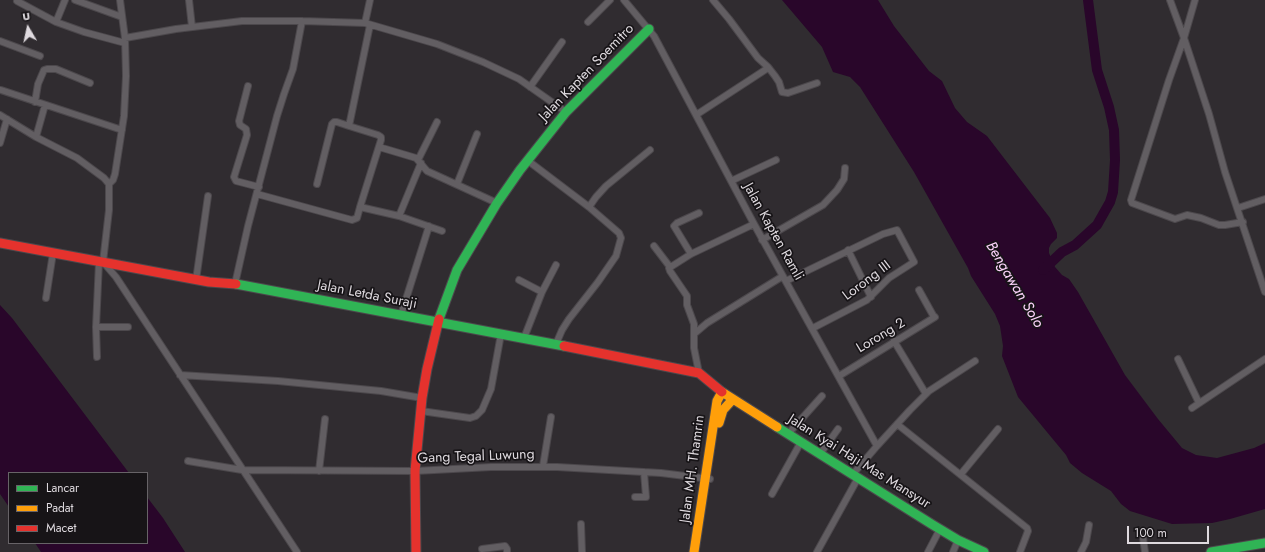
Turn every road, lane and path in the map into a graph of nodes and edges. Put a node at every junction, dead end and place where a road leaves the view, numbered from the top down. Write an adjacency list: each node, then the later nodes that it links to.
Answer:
1 (65, 0): 14 (street)
2 (75, 0): 12 (street)
3 (120, 0): 12 (street)
4 (189, 0): 17 (street)
5 (370, 0): 16 (street)
6 (610, 0): 15 (street)
7 (624, 0): 18 (street, Jalan Kapten Ramli)
8 (713, 0): 24 (street)
9 (1170, 0): 19 (street)
10 (1195, 0): 19 (street)
11 (17, 1): 14 (street)
12 (122, 17): 20 (street)
13 (302, 21): 16 (street); 17 (street); 52 (street)
14 (56, 22): 20 (street)
15 (588, 22)
16 (367, 24): 28 (street); 37 (street)
17 (192, 27): 20 (street)
18 (649, 29): 32 (street, Jalan Kapten Soemitro); 34 (street, Jalan Kapten Ramli)
19 (1184, 38): 59 (street); 62 (street)
20 (125, 40): 38 (street)
21 (0, 41): 23 (street)
22 (562, 42): 28 (street)
23 (40, 56)
24 (768, 68): 26 (street); 34 (street)
25 (90, 83): 30 (street)
26 (817, 83)
27 (248, 86): 52 (street)
28 (530, 87): 32 (street)
29 (1, 90): 30 (street)
30 (35, 102): 31 (street)
31 (45, 105): 38 (street); 40 (street)
32 (566, 112): 44 (street, Jalan Kapten Soemitro)
33 (0, 115): 35 (street)
34 (696, 115): 48 (street, Jalan Kapten Ramli)
35 (7, 120): 40 (street); 41 (street)
36 (437, 122): 46 (street)
37 (349, 126): 42 (street); 50 (street)
38 (122, 130): 49 (street)
39 (477, 134): 51 (street)
40 (36, 137): 49 (street)
41 (0, 143)
42 (379, 147): 46 (street); 57 (street)
43 (650, 150): 58 (street)
44 (527, 160): 56 (street, Jalan Kapten Soemitro); 58 (street)
45 (776, 160): 48 (street)
46 (420, 162): 51 (street); 61 (street)
47 (845, 168): 66 (street)
48 (731, 181): 63 (street, Jalan Kapten Ramli)
49 (109, 184): 72 (street)
50 (317, 184)
51 (457, 184): 56 (street)
52 (259, 186): 53 (street)
53 (257, 194): 57 (street); 78 (street)
54 (208, 196): 76 (street)
55 (1265, 199): 59 (street)
56 (497, 202): 85 (street, Jalan Kapten Soemitro)
57 (360, 207): 61 (street)
58 (589, 207): 93 (street)
59 (1238, 208): 62 (street)
60 (699, 213): 71 (street)
61 (400, 216): 64 (street)
62 (1242, 222): 81 (street)
63 (754, 224): 66 (street, Jalan Kapten Ramli); 71 (street)
64 (429, 226): 65 (street); 84 (street)
65 (442, 231)
66 (762, 240): 75 (street, Jalan Kapten Ramli)
67 (0, 243): 70 (street, Jalan Letda Suraji)
68 (654, 246): 74 (street)
69 (848, 250): 75 (street); 82 (street); 82 (street, Lorong III)
70 (53, 253): 72 (street, Jalan Letda Suraji); 83 (street)
71 (691, 254): 74 (street)
72 (101, 262): 76 (street, Jalan Letda Suraji); 87 (street); 99 (street)
73 (556, 265): 80 (street)
74 (670, 267): 90 (street)
75 (784, 279): 88 (street, Jalan Kapten Ramli); 90 (street)
76 (196, 280): 78 (street, Jalan Letda Suraji)
77 (519, 280): 80 (street)
78 (235, 284): 84 (street, Jalan Letda Suraji)
79 (919, 290): 92 (street, Lorong 2)
80 (542, 292): 91 (street)
81 (1265, 292)
82 (871, 297): 88 (street, Lorong III)
83 (46, 298)
84 (401, 315): 85 (street, Jalan Letda Suraji)
85 (438, 322): 89 (street, Jalan Letda Suraji); 104 (street, Jalan Kapten Soemitro)
86 (128, 327): 87 (street)
87 (96, 328): 94 (street)
88 (813, 328): 100 (street, Jalan Kapten Ramli)
89 (501, 334): 91 (street, Jalan Letda Suraji); 109 (street)
90 (694, 334): 98 (street)
91 (524, 338): 93 (street, Jalan Letda Suraji)
92 (894, 342): 100 (street, Lorong 2); 102 (street)
93 (556, 344): 98 (street, Jalan Letda Suraji)
94 (97, 357)
95 (1178, 359): 106 (street)
96 (1265, 359): 106 (street)
97 (975, 362): 102 (street)
98 (693, 372): 101 (street, Jalan Letda Suraji)
99 (180, 375): 104 (street); 121 (street)
100 (839, 376): 117 (street, Jalan Kapten Ramli)
101 (721, 391): 105 (street, Jalan Kyai Haji Mas Mansyur); 107 (street, Jalan MH. Thamrin)
102 (926, 394): 112 (street)
103 (822, 396): 115 (street)
104 (422, 398): 109 (street, Jalan Kapten Soemitro)
105 (733, 399): 107 (street, Jalan MH. Thamrin); 115 (street, Jalan Kyai Haji Mas Mansyur)
106 (1199, 404): 108 (street)
107 (721, 407): 127 (street, Jalan MH. Thamrin)
108 (1192, 408)
109 (421, 411): 123 (street, Jalan Kapten Soemitro)
110 (551, 418): 120 (street)
111 (325, 419): 122 (street)
112 (897, 424): 117 (street); 125 (street)
113 (838, 429): 118 (street)
114 (998, 430): 125 (street)
115 (788, 434): 116 (street, Jalan Kyai Haji Mas Mansyur)
116 (801, 442): 118 (street, Jalan Kyai Haji Mas Mansyur); 128 (street)
117 (877, 446): 126 (street)
118 (820, 454): 126 (street, Jalan Kyai Haji Mas Mansyur)
119 (188, 461): 121 (street, Gang Tegal Luwung)
120 (543, 466): 123 (street, Gang Tegal Luwung); 124 (street, Gang Tegal Luwung)
121 (242, 470): 122 (street, Gang Tegal Luwung); 138 (street)
122 (319, 471): 123 (street, Gang Tegal Luwung)
123 (415, 472): 139 (street, Jalan Kapten Soemitro)
124 (644, 472): 127 (street, Gang Tegal Luwung); 129 (street)
125 (961, 474): 148 (street)
126 (855, 476): 132 (street, Jalan Kyai Haji Mas Mansyur); 144 (street)
127 (708, 478): 142 (street, Jalan MH. Thamrin); 143 (street, Jalan MH. Thamrin)
128 (772, 494)
129 (635, 497)
130 (580, 524): 141 (street)
131 (1088, 525): 149 (street)
132 (940, 529): 134 (street, Jalan Kyai Haji Mas Mansyur); 145 (street)
133 (1143, 538): 150 (street)
134 (958, 540): 146 (street); 147 (street, Jalan Kyai Haji Mas Mansyur)
135 (1265, 543): 136 (street)
136 (1249, 549): 151 (street)
137 (482, 550): 140 (street)
138 (297, 552)
139 (416, 552)
140 (507, 552)
141 (582, 552)
142 (694, 552)
143 (699, 552)
144 (817, 552)
145 (928, 552)
146 (953, 552)
147 (984, 552)
148 (1020, 552)
149 (1081, 552)
150 (1145, 552)
151 (1211, 552)

